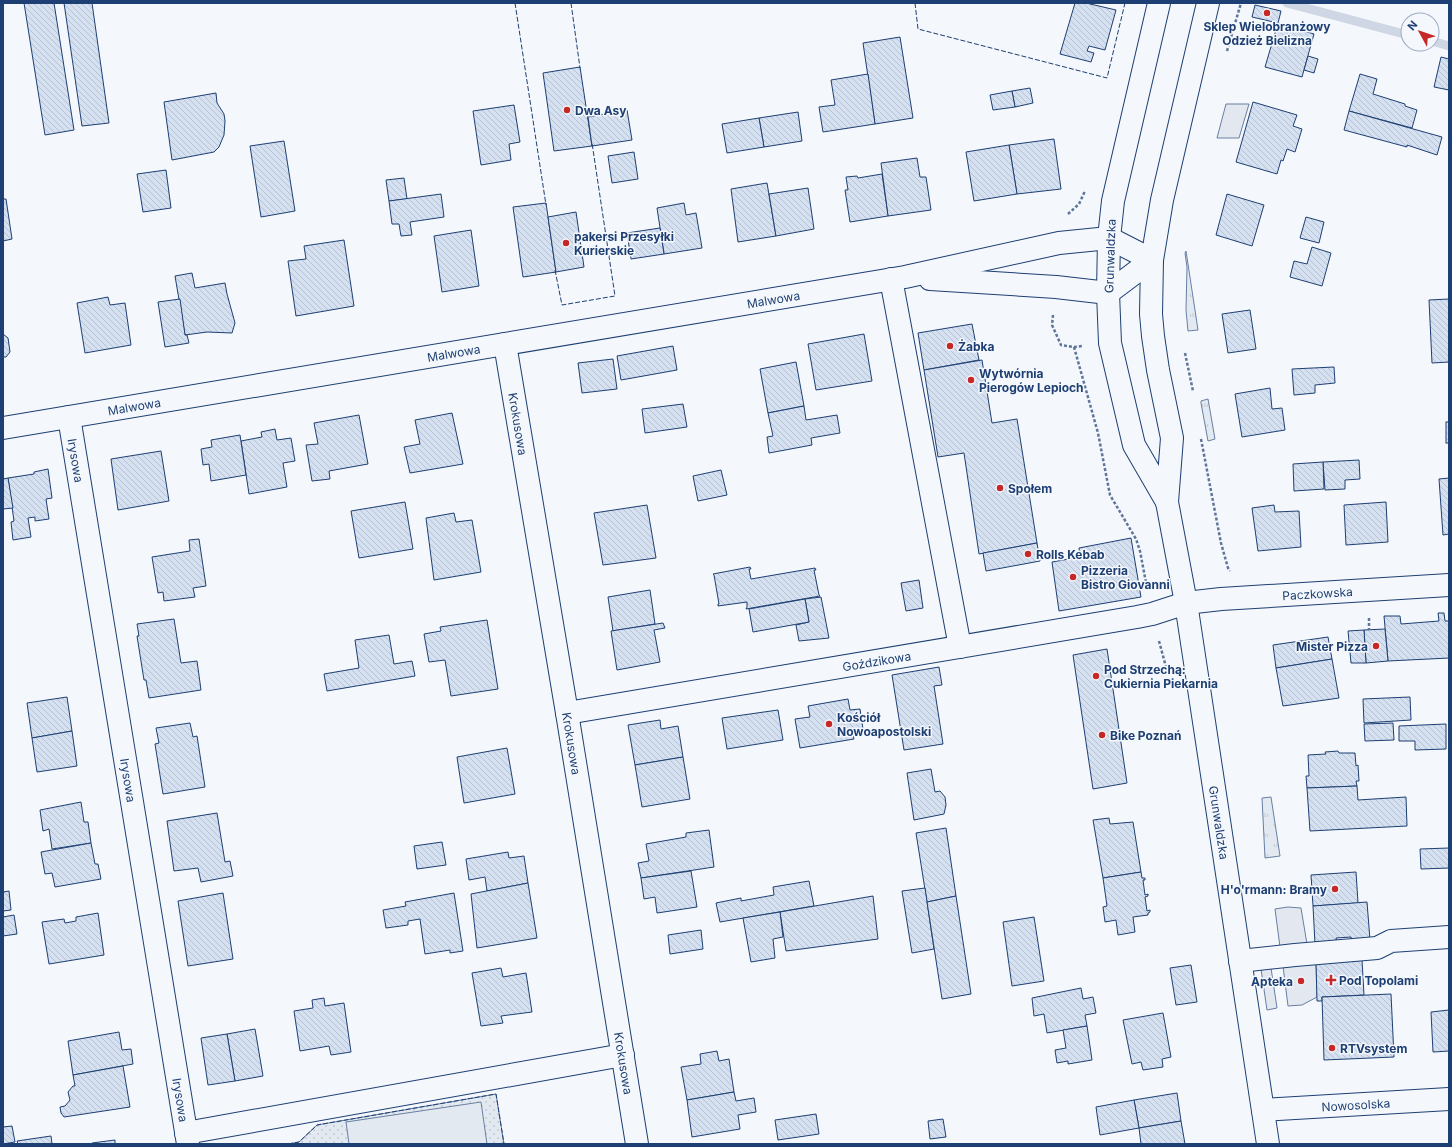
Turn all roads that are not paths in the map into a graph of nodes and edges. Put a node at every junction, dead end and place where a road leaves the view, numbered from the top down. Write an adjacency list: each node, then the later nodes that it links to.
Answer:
1 (1159, 3): 3 (street, Grunwaldzka)
2 (1208, 3): 4 (street, Grunwaldzka)
3 (1109, 238): 4 (street); 5 (street, Malwowa); 6 (street, Grunwaldzka)
4 (1152, 260): 6 (street); 10 (street, Grunwaldzka)
5 (898, 278): 6 (street, Malwowa); 7 (street, Malwowa); 13 (street)
6 (1108, 293): 10 (street, Grunwaldzka)
7 (505, 344): 8 (street, Malwowa); 14 (street, Krokusowa)
8 (69, 417): 9 (street, Malwowa); 20 (street, Irysowa)
9 (3, 428)
10 (1167, 502): 12 (street, Grunwaldzka)
11 (1449, 585): 12 (street, Paczkowska)
12 (1186, 603): 13 (street, Goździkowa); 16 (street, Grunwaldzka)
13 (960, 647): 14 (street, Goździkowa)
14 (567, 714): 17 (street, Krokusowa)
15 (1449, 937): 16 (street)
16 (1240, 961): 19 (street, Grunwaldzka)
17 (623, 1055): 20 (street); 21 (street, Krokusowa)
18 (1449, 1099): 19 (street, Nowosolska)
19 (1262, 1110): 22 (street, Grunwaldzka)
20 (187, 1139)
21 (637, 1144)
22 (1268, 1144)

